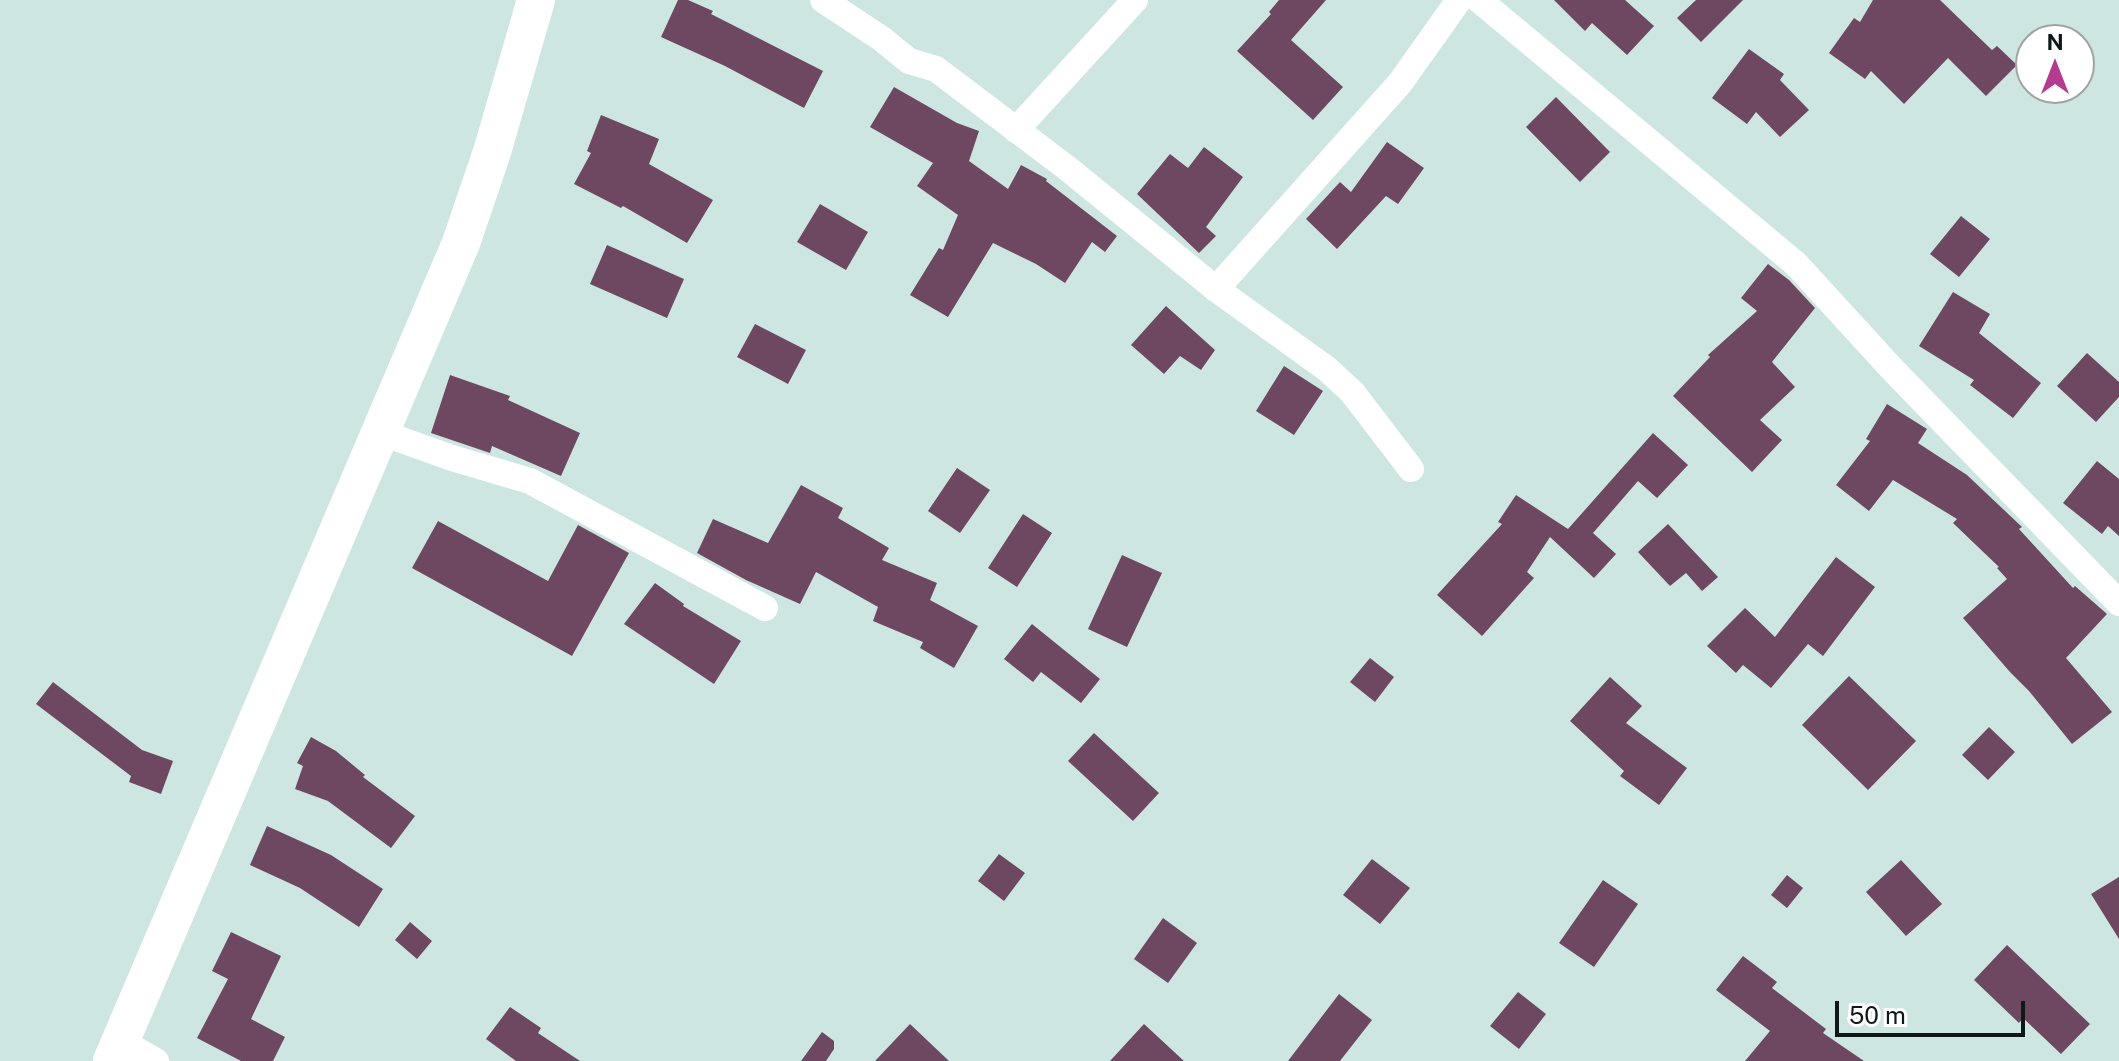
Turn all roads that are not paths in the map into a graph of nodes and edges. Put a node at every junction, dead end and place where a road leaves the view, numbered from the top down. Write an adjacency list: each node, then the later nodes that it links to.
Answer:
1 (536, 0): 8 (main road)
2 (823, 0): 6 (street)
3 (1135, 0): 6 (street)
4 (1459, 0): 7 (street)
5 (1479, 0): 10 (street)
6 (1016, 130): 7 (street)
7 (1216, 289): 9 (street)
8 (382, 433): 11 (street); 12 (main road)
9 (1411, 469)
10 (2119, 603)
11 (765, 608)
12 (116, 1051): 13 (street)
13 (156, 1061)

